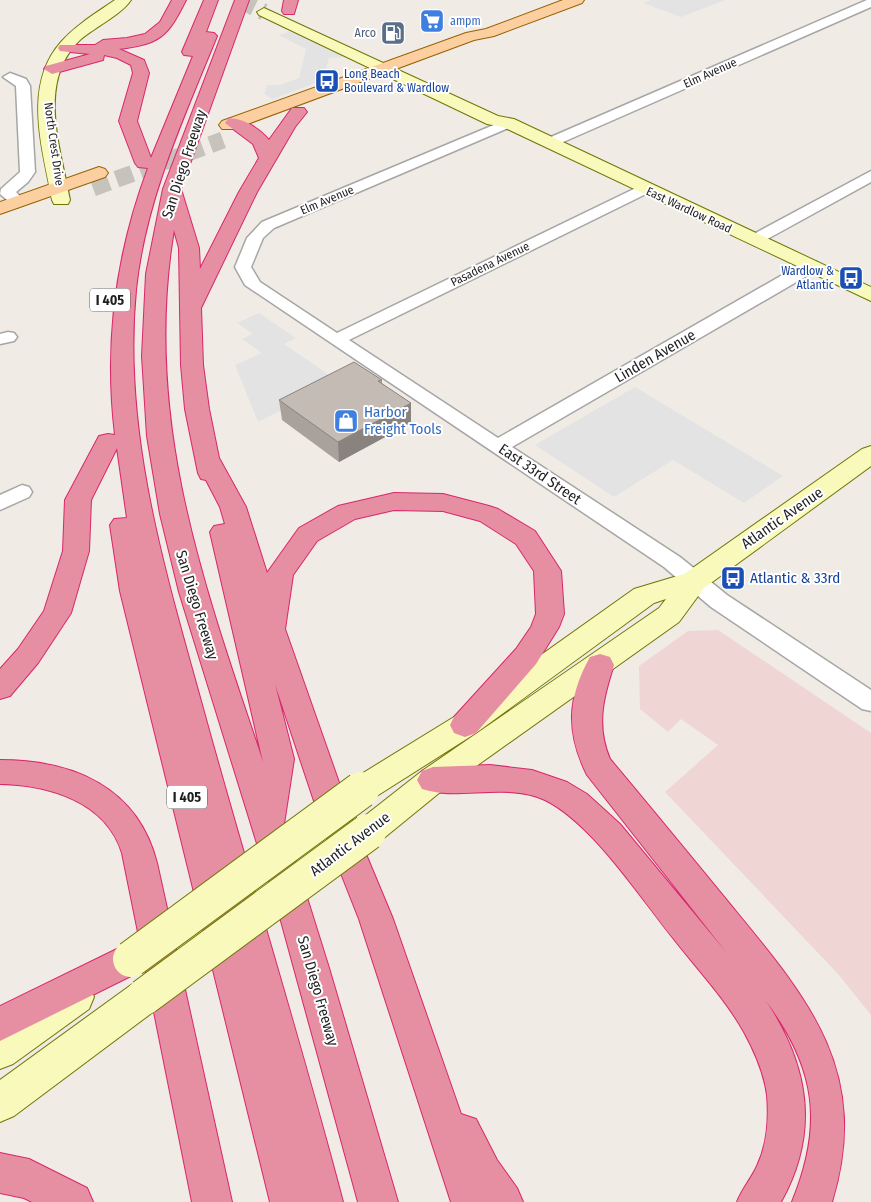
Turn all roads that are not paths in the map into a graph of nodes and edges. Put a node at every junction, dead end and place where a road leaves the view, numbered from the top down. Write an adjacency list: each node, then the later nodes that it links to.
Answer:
1 (124, 0): 10 (main road, North Crest Drive)
2 (179, 0): 12 (highway)
3 (211, 0): 21 (highway, I 405)
4 (224, 0): 60 (highway)
5 (230, 0): 24 (highway)
6 (242, 0): 24 (highway, San Diego Freeway)
7 (577, 0): 14 (main road)
8 (871, 2): 19 (street, Elm Avenue)
9 (290, 6): 14 (main road, East Wardlow Road); 14 (main road, East Wardlow Road)
10 (90, 26): 11 (main road, North Crest Drive); 12 (highway)
11 (68, 46): 12 (highway); 13 (main road, North Crest Drive)
12 (128, 50): 13 (highway); 21 (highway)
13 (52, 69): 26 (main road, North Crest Drive)
14 (395, 69): 16 (main road); 17 (main road, East Wardlow Road); 18 (main road)
15 (10, 77): 27 (street)
16 (298, 112): 18 (main road); 20 (highway)
17 (508, 123): 19 (main road, East Wardlow Road); 29 (street, Elm Avenue)
18 (233, 130): 20 (highway)
19 (549, 143): 25 (main road, East Wardlow Road)
20 (268, 159): 33 (highway)
21 (144, 163): 35 (highway, I 405)
22 (871, 176): 30 (street)
23 (96, 181): 26 (main road)
24 (173, 188): 33 (highway); 45 (highway, San Diego Freeway)
25 (644, 189): 30 (main road, East Wardlow Road); 34 (street, Pasadena Avenue)
26 (60, 194): 27 (main road); 28 (main road)
27 (9, 205)
28 (0, 222)
29 (258, 231): 34 (street, East 33rd Street)
30 (754, 240): 31 (main road, East Wardlow Road)
31 (811, 266): 32 (main road, East Wardlow Road); 36 (street, Linden Avenue)
32 (871, 296)
33 (190, 310): 38 (highway)
34 (336, 340): 36 (street, East 33rd Street)
35 (108, 441): 44 (highway); 59 (highway, I 405)
36 (499, 446): 41 (street, East 33rd Street)
37 (871, 454): 41 (main road, Atlantic Avenue)
38 (206, 456): 42 (highway); 50 (highway)
39 (22, 492): 40 (street)
40 (0, 503)
41 (694, 581): 43 (main road, Atlantic Avenue); 46 (street, East 33rd Street); 47 (main road, Atlantic Avenue)
42 (272, 632): 47 (highway); 53 (highway)
43 (600, 665): 49 (main road, Atlantic Avenue); 66 (highway)
44 (0, 688)
45 (227, 702): 50 (highway, San Diego Freeway); 61 (highway)
46 (871, 702)
47 (465, 725): 51 (main road, Atlantic Avenue, bridge)
48 (0, 772): 58 (highway)
49 (433, 780): 55 (main road, Atlantic Avenue, bridge); 65 (highway)
50 (268, 825): 62 (highway, San Diego Freeway)
51 (131, 958): 52 (highway); 54 (main road, Atlantic Avenue)
52 (0, 1024)
53 (411, 1027): 63 (highway); 64 (highway)
54 (0, 1051)
55 (0, 1103)
56 (0, 1173): 57 (highway)
57 (73, 1202)
58 (212, 1202)
59 (290, 1202)
60 (323, 1202)
61 (339, 1202)
62 (378, 1202)
63 (471, 1202)
64 (503, 1202)
65 (757, 1202)
66 (812, 1202)

